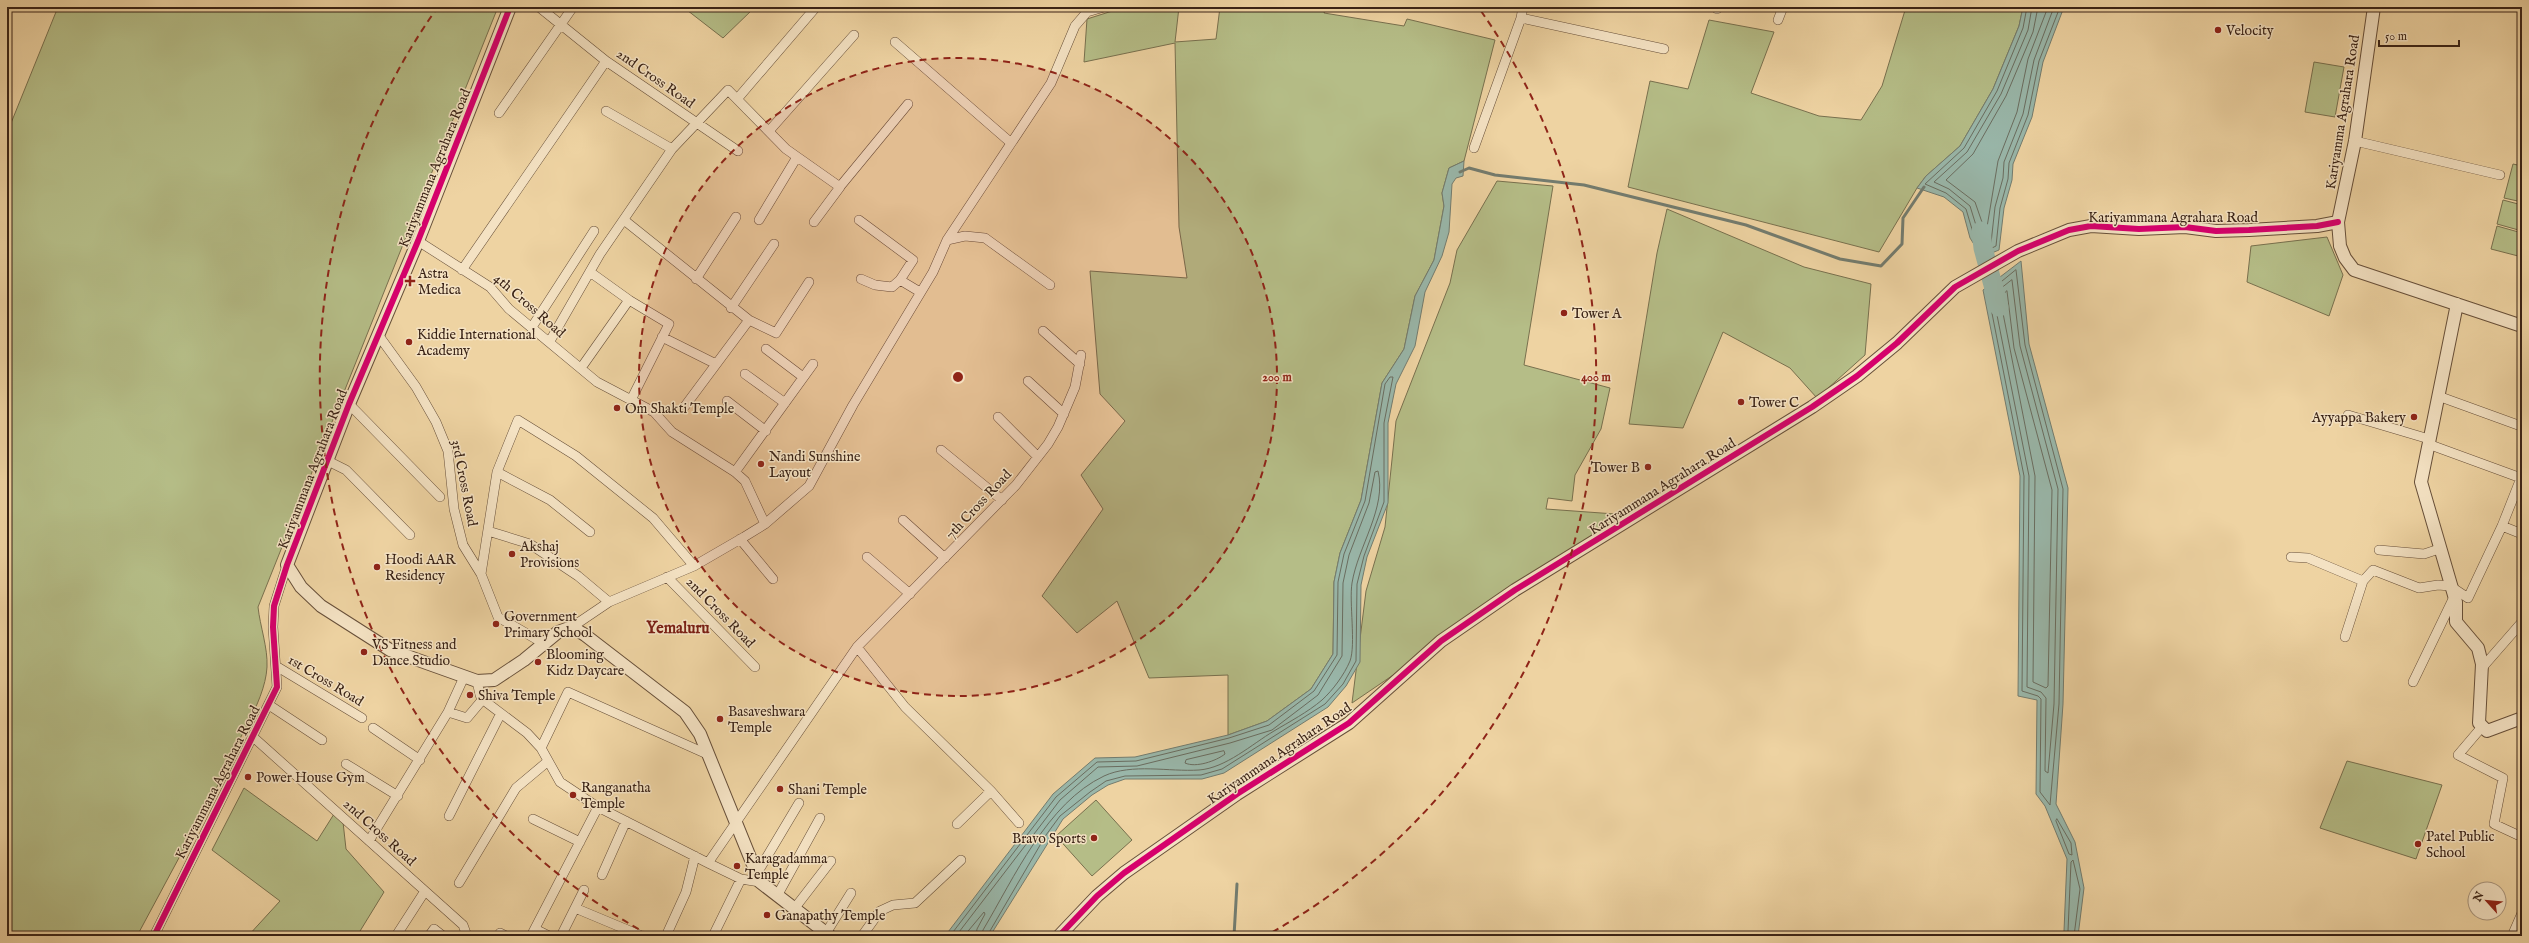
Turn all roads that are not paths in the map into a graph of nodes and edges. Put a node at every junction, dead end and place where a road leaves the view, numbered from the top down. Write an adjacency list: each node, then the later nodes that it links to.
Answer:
1 (510, 7): 39 (street, Kariyammana Agrahara Road)
2 (539, 7): 12 (street, 2nd Cross Road)
3 (573, 7): 12 (street)
4 (816, 7): 17 (street)
5 (1104, 7): 9 (street)
6 (1523, 7): 10 (street)
7 (1783, 7): 11 (street)
8 (2374, 7): 23 (street, Kariyamma Agrahara Road)
9 (1085, 10): 24 (street)
10 (1521, 18): 15 (street); 26 (street)
11 (1778, 20)
12 (560, 24): 16 (street, 2nd Cross Road); 20 (street)
13 (854, 35): 22 (street)
14 (895, 42): 24 (street)
15 (1664, 49)
16 (606, 61): 21 (street, 2nd Cross Road); 41 (street)
17 (738, 98): 21 (street); 22 (street)
18 (908, 104): 30 (street)
19 (606, 111): 25 (street)
20 (499, 113)
21 (695, 122): 25 (street); 27 (street, 2nd Cross Road)
22 (769, 131): 28 (street)
23 (2355, 141): 29 (street); 36 (street, Kariyamma Agrahara Road)
24 (1010, 142): 38 (street)
25 (672, 148): 32 (street)
26 (1474, 148)
27 (738, 151)
28 (797, 157): 30 (street); 33 (street)
29 (2500, 175)
30 (838, 189): 35 (street)
31 (736, 217): 43 (street)
32 (624, 220): 42 (street); 43 (street)
33 (759, 220)
34 (860, 220): 45 (street)
35 (814, 222)
36 (2338, 222): 50 (street, Kariyamma Agrahara Road); 175 (street, Kariyammana Agrahara Road)
37 (594, 231): 54 (street)
38 (947, 240): 47 (street); 48 (street)
39 (418, 242): 41 (street, 4th Cross Road); 56 (street, Kariyammana Agrahara Road)
40 (774, 244): 51 (street)
41 (462, 270): 54 (street, 4th Cross Road)
42 (590, 272): 49 (street); 58 (street)
43 (696, 279): 51 (street)
44 (861, 279): 45 (street)
45 (900, 280): 48 (street)
46 (809, 282): 52 (street)
47 (1050, 285)
48 (920, 292): 86 (street)
49 (629, 300): 57 (street); 62 (street)
50 (2457, 304): 53 (street, Kariyamma Agrahara Road); 66 (street)
51 (731, 308): 52 (street)
52 (749, 320): 60 (street)
53 (2522, 326)
54 (532, 327): 58 (street, 4th Cross Road)
55 (1043, 331): 72 (street, 7th Cross Road)
56 (379, 336): 70 (street, Kariyammana Agrahara Road); 100 (street, 3rd Cross Road)
57 (662, 337): 60 (street); 67 (street)
58 (550, 341): 62 (street, 4th Cross Road)
59 (766, 349): 64 (street)
60 (716, 364): 71 (street)
61 (813, 364): 64 (street)
62 (581, 368): 67 (street, 4th Cross Road)
63 (746, 374): 69 (street)
64 (803, 377): 69 (street)
65 (1028, 381): 72 (street)
66 (2438, 396): 75 (street); 77 (street)
67 (631, 400): 82 (street, 4th Cross Road)
68 (727, 401): 76 (street)
69 (785, 403): 76 (street)
70 (349, 404): 80 (street, Kariyammana Agrahara Road); 83 (street)
71 (685, 406)
72 (1064, 414): 79 (street, 7th Cross Road)
73 (2348, 415): 77 (street)
74 (998, 417): 79 (street)
75 (2518, 425)
76 (766, 431): 82 (street)
77 (2429, 442): 87 (street); 93 (street)
78 (941, 450): 84 (street)
79 (1038, 457): 84 (street, 7th Cross Road)
80 (328, 461): 91 (street); 98 (street, Kariyammana Agrahara Road)
81 (497, 472): 88 (street); 89 (street); 99 (street)
82 (735, 472): 86 (street, 4th Cross Road)
83 (440, 497)
84 (1002, 500): 97 (street, 7th Cross Road)
85 (903, 520): 97 (street)
86 (765, 524): 92 (street)
87 (2502, 526): 90 (street); 104 (street)
88 (488, 531): 100 (street); 106 (street)
89 (590, 532)
90 (2522, 534)
91 (410, 535)
92 (740, 540): 99 (street); 102 (street)
93 (2439, 549): 94 (street); 104 (street)
94 (2379, 550)
95 (867, 557): 105 (street)
96 (2291, 557): 103 (street)
97 (945, 558): 105 (street, 7th Cross Road)
98 (287, 565): 112 (street, Kariyammana Agrahara Road); 115 (street, Kariyammana Agrahara Road)
99 (694, 566): 101 (street)
100 (482, 574): 110 (street, 3rd Cross Road)
101 (668, 577): 106 (street); 113 (street, 2nd Cross Road)
102 (773, 579)
103 (2363, 581): 104 (street); 109 (street)
104 (2452, 592): 114 (street); 117 (street)
105 (910, 594): 111 (street, 7th Cross Road)
106 (609, 602): 108 (street)
107 (2522, 622): 114 (street)
108 (572, 627): 110 (street); 129 (street)
109 (2346, 637)
110 (543, 643): 116 (street)
111 (857, 647): 133 (street); 141 (street, 7th Cross Road)
112 (276, 666): 119 (street, Kariyammana Agrahara Road); 122 (street, 1st Cross Road)
113 (755, 667)
114 (2482, 669): 125 (street)
115 (464, 677): 116 (street, Kariyammana Agrahara Road); 120 (street)
116 (477, 682): 118 (street)
117 (2413, 682)
118 (483, 699): 120 (street); 121 (street)
119 (269, 705): 126 (street, Kariyammana Agrahara Road); 127 (street)
120 (448, 712): 130 (street)
121 (500, 715): 128 (street); 137 (street)
122 (362, 718)
123 (2522, 718): 125 (street)
124 (373, 728): 130 (street)
125 (2481, 728): 144 (street)
126 (252, 736): 145 (street, 2nd Cross Road); 165 (street, Kariyammana Agrahara Road)
127 (322, 740)
128 (541, 748): 129 (street); 131 (street)
129 (709, 755): 141 (street)
130 (420, 760): 134 (street)
131 (548, 762): 136 (street); 154 (street)
132 (346, 764): 134 (street)
133 (991, 791): 142 (street); 143 (street)
134 (398, 796): 145 (street)
135 (799, 803): 153 (street)
136 (598, 807): 140 (street); 146 (street)
137 (449, 816)
138 (820, 818): 158 (street)
139 (533, 820): 146 (street)
140 (626, 821): 147 (street); 151 (street)
141 (737, 823): 150 (street, 7th Cross Road); 153 (street)
142 (1019, 823)
143 (957, 824)
144 (2522, 837)
145 (369, 841): 155 (street, 2nd Cross Road)
146 (580, 842): 162 (street)
147 (695, 856): 150 (street); 172 (street)
148 (961, 860): 174 (street)
149 (831, 861): 160 (street)
150 (708, 863): 152 (street)
151 (602, 875)
152 (741, 879): 153 (street); 173 (street)
153 (758, 879): 158 (street)
154 (459, 883)
155 (425, 890): 166 (street); 169 (street, 2nd Cross Road)
156 (584, 890): 159 (street)
157 (851, 893): 164 (street)
158 (777, 896): 160 (street)
159 (575, 908): 163 (street); 171 (street)
160 (794, 909): 164 (street)
161 (2522, 913): 176 (street)
162 (533, 933): 170 (street)
163 (637, 935)
164 (828, 935)
165 (154, 936)
166 (396, 936)
167 (429, 936): 168 (street)
168 (443, 936)
169 (467, 936)
170 (549, 936)
171 (561, 936)
172 (666, 936)
173 (713, 936)
174 (862, 936)
175 (1059, 936)
176 (2512, 936)

